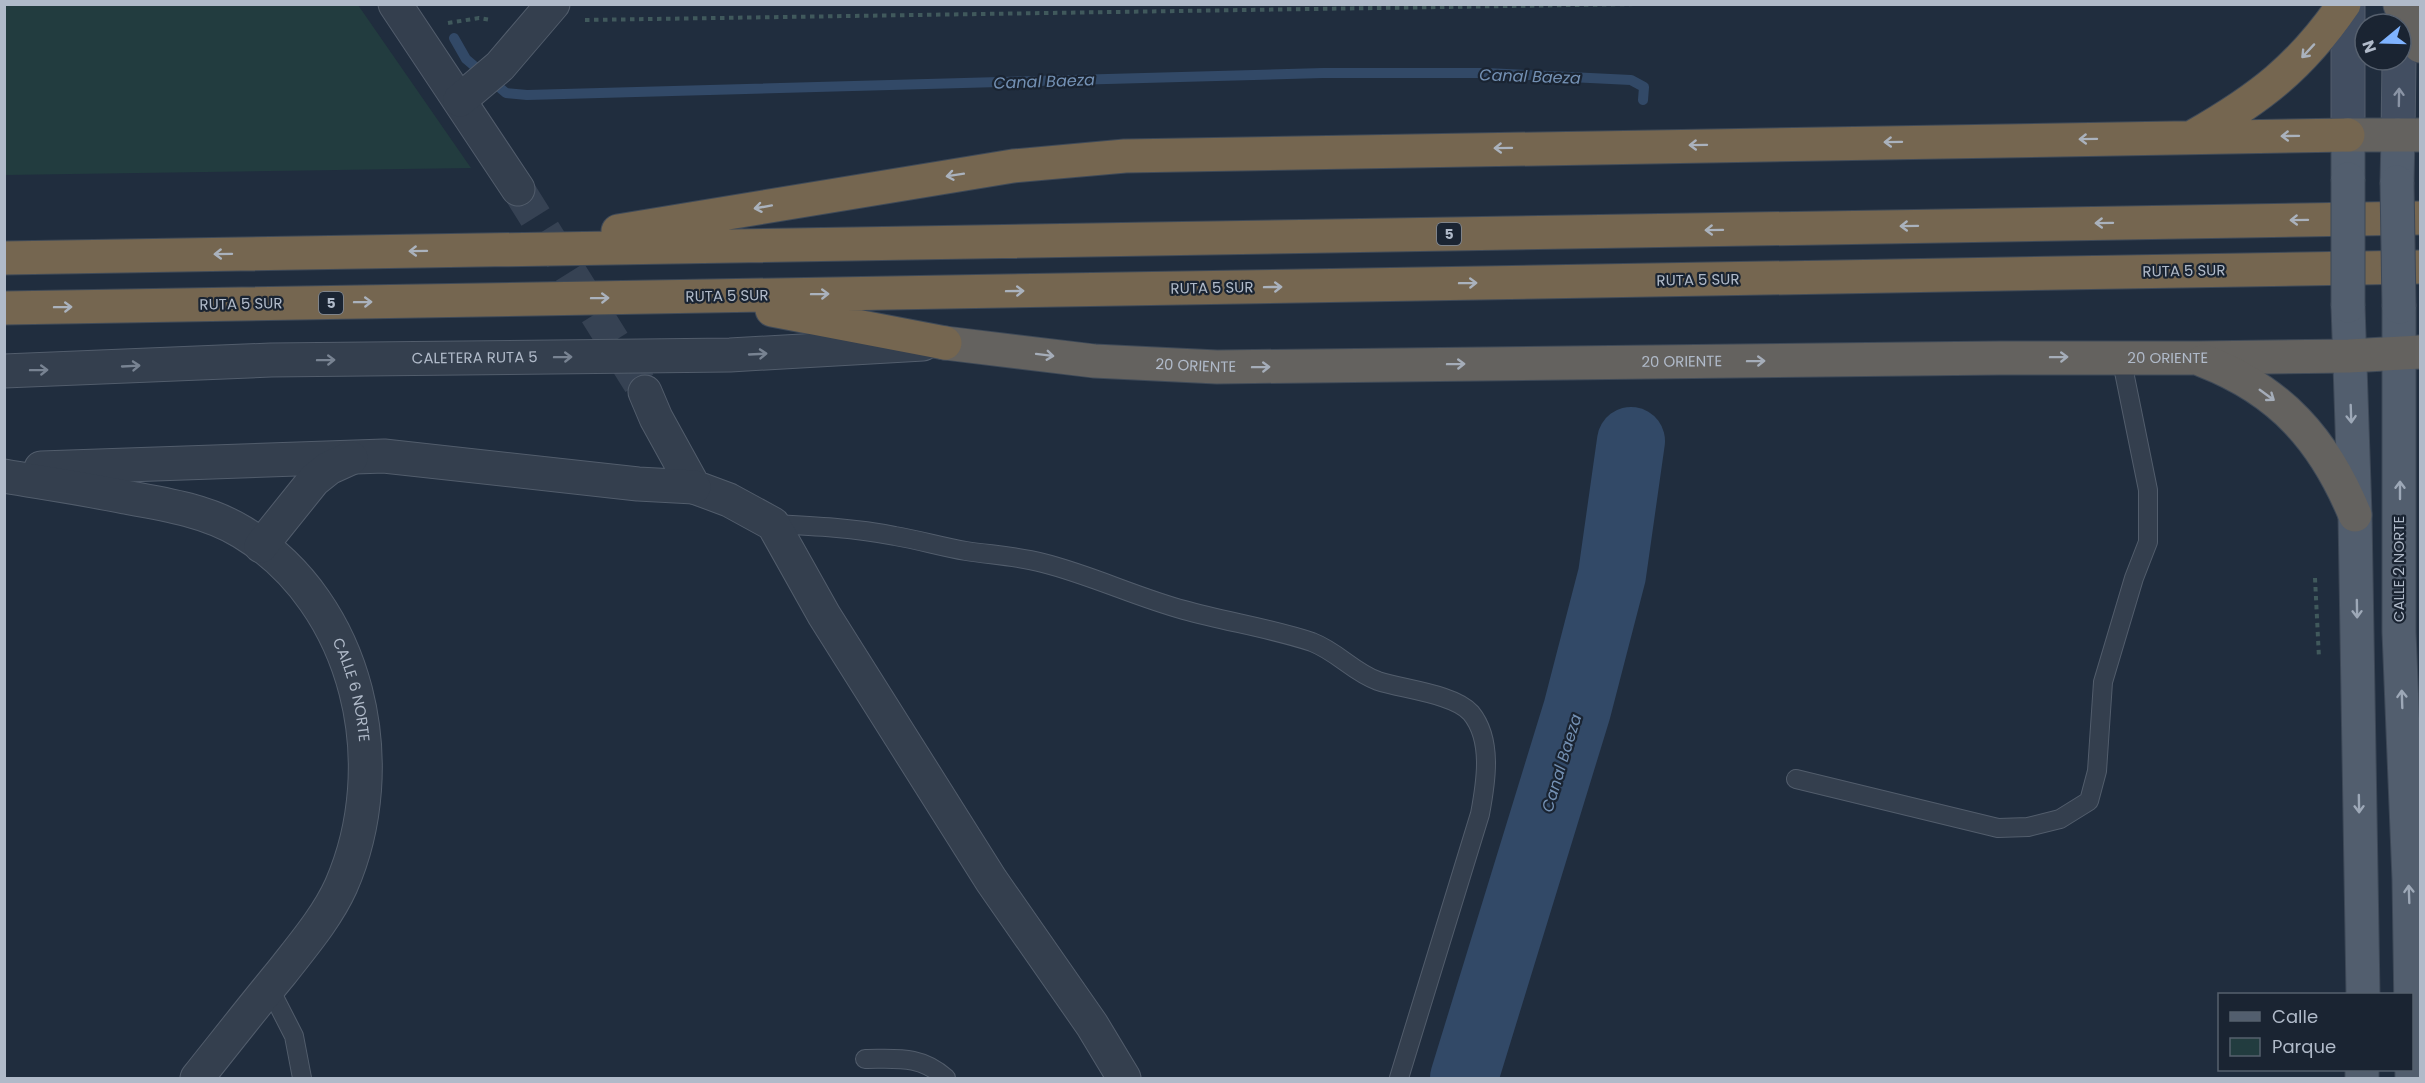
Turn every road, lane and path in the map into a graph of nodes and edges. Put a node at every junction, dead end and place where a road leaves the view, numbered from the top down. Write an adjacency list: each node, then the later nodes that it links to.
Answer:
1 (1640, 4): 5 (path)
2 (2346, 4): 9 (main road); 11 (highway, one-way to 11)
3 (2400, 5): 6 (highway)
4 (403, 16): 5 (path); 8 (street)
5 (543, 16): 8 (street)
6 (2421, 46)
7 (2401, 72): 10 (main road, CALLE 2 NORTE, one-way to 7)
8 (467, 94): 12 (street)
9 (2348, 135): 10 (highway); 11 (highway, one-way to 11); 21 (main road, bridge)
10 (2409, 135): 20 (main road, CALLE 2 NORTE, bridge)
11 (2192, 138): 14 (highway, one-way to 14)
12 (518, 189)
13 (2421, 218): 14 (highway, 5, one-way to 14)
14 (477, 250): 15 (highway, 5, one-way to 15)
15 (4, 258)
16 (2421, 267): 17 (highway, RUTA 5 SUR / 5, one-way to 16)
17 (657, 297): 18 (highway, RUTA 5 SUR / 5, one-way to 17); 19 (highway)
18 (4, 308)
19 (945, 343): 22 (highway, 20 ORIENTE, one-way to 22); 24 (street, CALETERA RUTA 5, one-way to 19)
20 (2410, 352): 21 (highway, 20 ORIENTE); 36 (main road, CALLE 2 NORTE, one-way to 20)
21 (2349, 356): 23 (highway, 20 ORIENTE); 30 (main road, one-way to 30)
22 (2121, 357): 23 (highway, 20 ORIENTE); 33 (lane)
23 (2197, 358): 30 (highway, one-way to 30)
24 (4, 370)
25 (645, 392): 29 (street)
26 (353, 457): 27 (street); 29 (street); 32 (street)
27 (4, 469)
28 (4, 476): 32 (street, CALLE 6 NORTE)
29 (694, 487): 31 (street)
30 (2355, 515): 35 (main road, one-way to 35)
31 (773, 524): 41 (street); 42 (lane)
32 (261, 546): 34 (street, CALLE 6 NORTE)
33 (1796, 780)
34 (269, 987): 38 (street, CALLE 6 NORTE); 39 (lane)
35 (2363, 993)
36 (2411, 993)
37 (865, 1059): 40 (lane)
38 (197, 1078)
39 (302, 1078)
40 (946, 1078)
41 (1124, 1078)
42 (1400, 1078)

